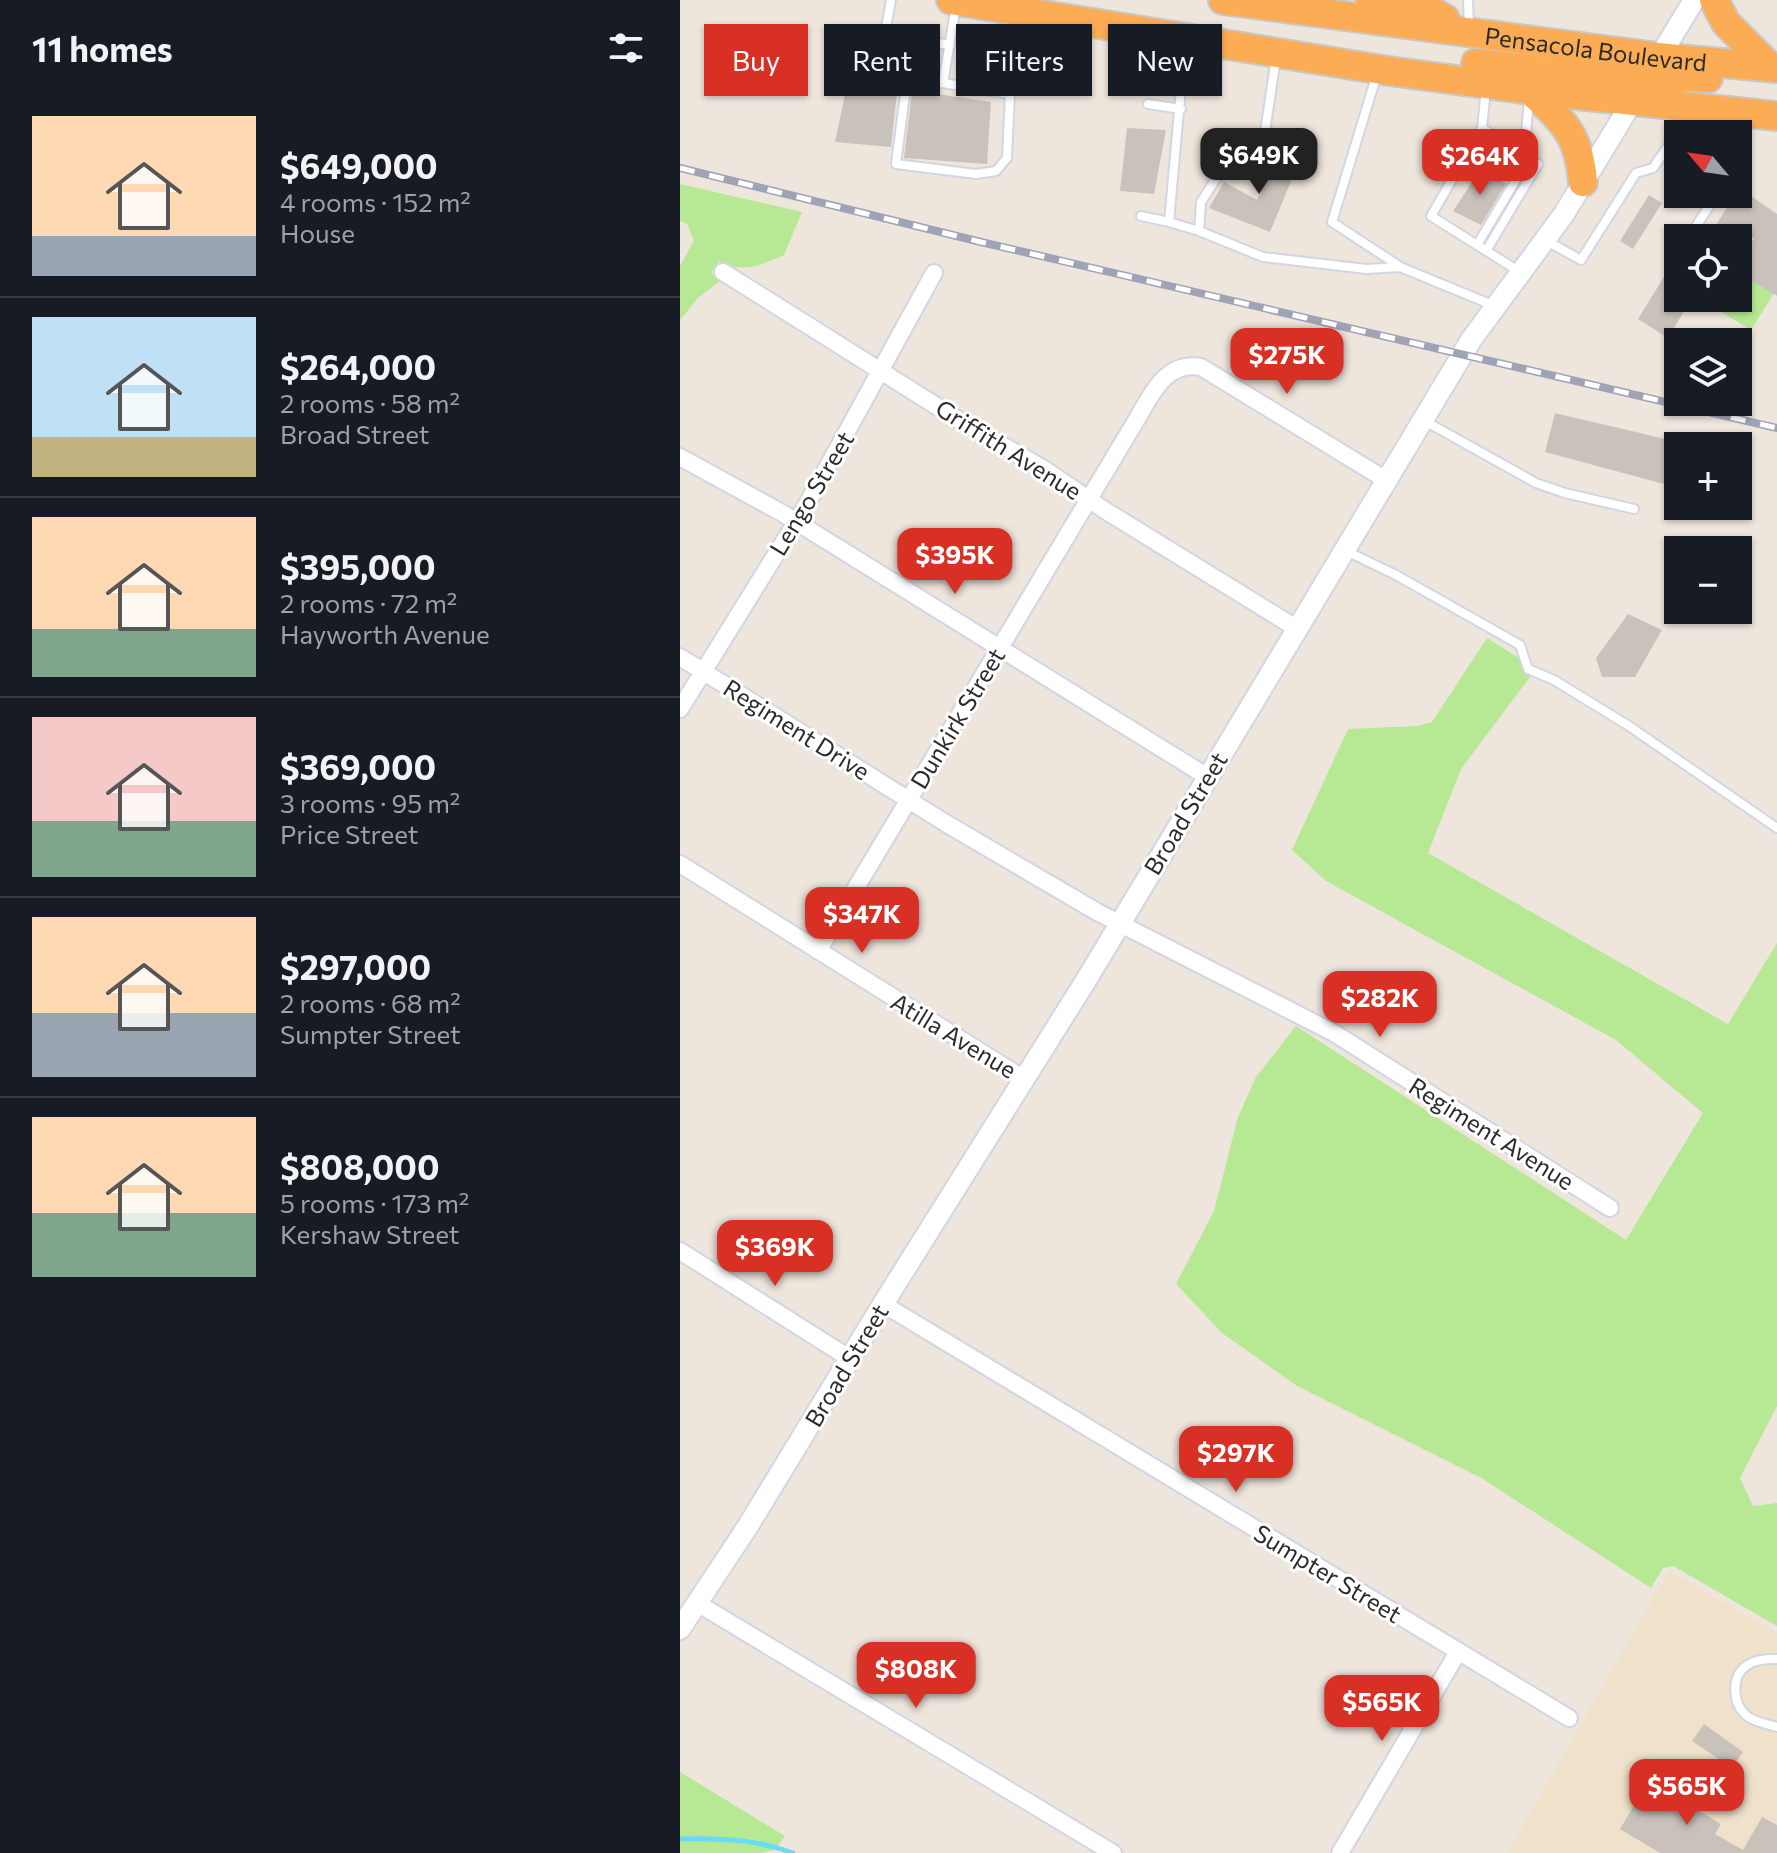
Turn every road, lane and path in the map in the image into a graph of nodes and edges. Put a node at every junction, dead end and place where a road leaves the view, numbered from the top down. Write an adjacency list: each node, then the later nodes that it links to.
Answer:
1 (891, 0): 10 (lane)
2 (954, 0): 8 (highway, Pensacola Boulevard); 10 (lane)
3 (1223, 0): 9 (highway, Pensacola Boulevard)
4 (1370, 0): 9 (highway)
5 (1468, 0): 9 (lane)
6 (1694, 0): 13 (street, Broad Street)
7 (1714, 0): 15 (highway)
8 (1108, 26)
9 (1470, 33): 13 (highway, Pensacola Boulevard)
10 (950, 45): 16 (lane)
11 (1222, 45): 12 (highway, Pensacola Boulevard)
12 (1276, 53): 14 (highway, Pensacola Boulevard); 28 (lane)
13 (1657, 57): 14 (highway); 15 (highway, Pensacola Boulevard); 20 (street, Broad Street)
14 (1365, 67): 17 (highway, Pensacola Boulevard); 38 (lane)
15 (1774, 73): 20 (highway)
16 (943, 83): 16 (lane)
17 (1486, 84): 18 (highway, Pensacola Boulevard); 27 (lane)
18 (1530, 90): 20 (highway, Pensacola Boulevard); 30 (lane); 31 (highway)
19 (1182, 96): 23 (lane)
20 (1631, 100): 22 (highway, Pensacola Boulevard); 31 (street, Broad Street)
21 (1148, 104): 23 (lane)
22 (1695, 107): 24 (highway, Pensacola Boulevard); 35 (lane)
23 (1181, 109): 33 (lane)
24 (1747, 113): 25 (highway, Pensacola Boulevard); 26 (lane)
25 (1777, 116)
26 (1746, 120)
27 (1482, 128): 30 (lane); 36 (lane)
28 (1265, 132): 29 (lane); 34 (lane)
29 (1304, 140)
30 (1526, 156): 36 (lane); 37 (lane)
31 (1583, 182): 35 (street, Broad Street)
32 (1141, 216): 33 (lane)
33 (1169, 222): 34 (lane)
34 (1199, 231): 38 (lane)
35 (1546, 240): 41 (street, Broad Street)
36 (1477, 245): 37 (lane)
37 (1486, 251): 41 (lane)
38 (1400, 267): 42 (lane)
39 (723, 272): 43 (street, Griffith Avenue)
40 (934, 273): 43 (street, Lengo Street)
41 (1520, 273): 42 (street, Broad Street)
42 (1495, 306): 44 (street, Broad Street)
43 (882, 370): 47 (street, Griffith Avenue); 49 (street, Lengo Street)
44 (1423, 419): 46 (street, Broad Street); 48 (lane)
45 (680, 457): 49 (street)
46 (1386, 480): 47 (street, Dunkirk Street); 50 (street, Broad Street)
47 (1090, 500): 51 (street, Griffith Avenue); 52 (street, Dunkirk Street)
48 (1634, 509)
49 (795, 522): 52 (street); 54 (street, Lengo Street)
50 (1343, 549): 51 (street, Broad Street); 58 (lane)
51 (1296, 628): 56 (street, Broad Street)
52 (999, 648): 56 (street); 57 (street, Dunkirk Street)
53 (680, 657): 54 (street, Regiment Drive)
54 (704, 672): 55 (street, Lengo Street); 57 (street, Regiment Drive)
55 (680, 709)
56 (1206, 776): 60 (street, Broad Street)
57 (909, 799): 60 (street, Regiment Drive); 61 (street, Dunkirk Street)
58 (1777, 828)
59 (680, 864): 61 (street, Atilla Avenue)
60 (1120, 923): 62 (street, Broad Street); 63 (street, Regiment Avenue)
61 (818, 951): 62 (street, Atilla Avenue)
62 (1024, 1079): 65 (street, Broad Street)
63 (1610, 1208)
64 (680, 1251): 66 (street)
65 (883, 1304): 66 (street, Broad Street); 69 (street, Sumpter Street)
66 (849, 1358): 67 (street, Broad Street)
67 (697, 1603): 68 (street, Broad Street); 73 (street)
68 (680, 1629)
69 (1458, 1652): 71 (street, Sumpter Street); 74 (street)
70 (1777, 1659): 72 (lane)
71 (1569, 1718)
72 (1777, 1727)
73 (1113, 1853)
74 (1340, 1853)

